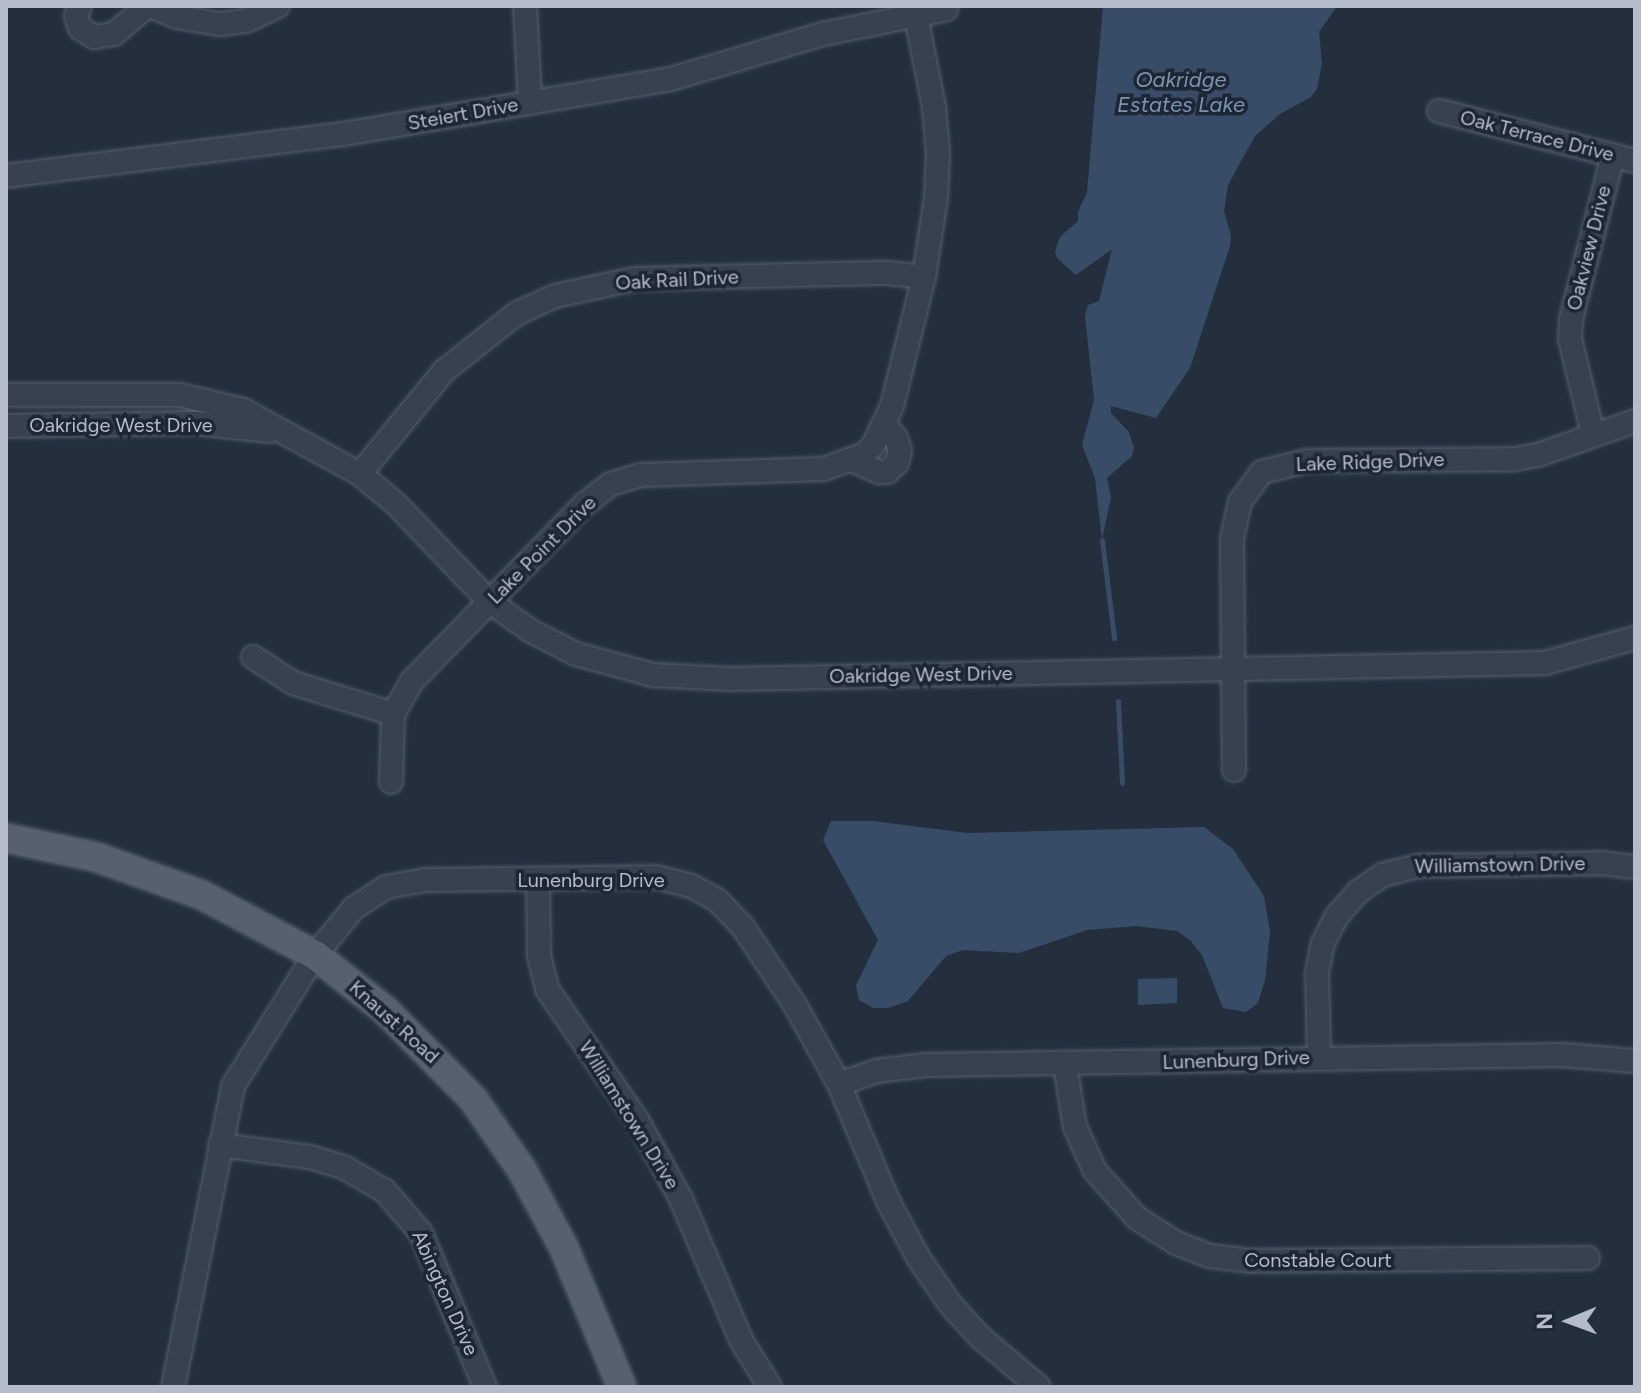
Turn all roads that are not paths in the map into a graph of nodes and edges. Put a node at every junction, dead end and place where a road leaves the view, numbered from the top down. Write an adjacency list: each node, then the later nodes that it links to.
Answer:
1 (80, 6): 2 (street)
2 (149, 6): 3 (street)
3 (278, 6)
4 (525, 6): 7 (street)
5 (947, 9): 6 (street, Steiert Drive)
6 (914, 11): 7 (street, Steiert Drive); 12 (street, Lake Point Drive)
7 (530, 103): 11 (street, Steiert Drive)
8 (1439, 111): 9 (street, Oak Terrace Drive)
9 (1613, 155): 10 (street, Oak Terrace Drive); 17 (street, Oakview Drive)
10 (1635, 161)
11 (6, 176)
12 (924, 277): 18 (street, Oak Rail Drive); 19 (street, Lake Point Drive)
13 (6, 395): 16 (street, Oakridge West Drive)
14 (1635, 421): 17 (street, Lake Ridge Drive)
15 (6, 426): 16 (street, Oakridge West Drive)
16 (284, 432): 18 (street, Oakridge West Drive)
17 (1593, 434): 22 (street, Lake Ridge Drive)
18 (360, 474): 19 (street, Oakridge West Drive)
19 (490, 602): 22 (street, Oakridge West Drive); 23 (street, Lake Point Drive)
20 (1635, 638): 22 (street, Oakridge West Drive)
21 (253, 657): 23 (street)
22 (1235, 669): 24 (street, Lake Ridge Drive)
23 (393, 714): 25 (street)
24 (1234, 770)
25 (391, 782)
26 (6, 838): 29 (main road, Knaust Road)
27 (1635, 867): 30 (street, Williamstown Drive)
28 (538, 881): 29 (street, Lunenburg Drive); 33 (street, Lunenburg Drive); 40 (street, Williamstown Drive)
29 (315, 955): 34 (street); 39 (main road, Knaust Road)
30 (1319, 1058): 31 (street, Lunenburg Drive); 32 (street, Lunenburg Drive)
31 (1635, 1061)
32 (1065, 1065): 33 (street, Lunenburg Drive); 35 (street, Constable Court)
33 (839, 1084): 36 (street, Lunenburg Drive)
34 (220, 1145): 37 (street); 38 (street, Abington Drive)
35 (1588, 1258)
36 (1033, 1385)
37 (173, 1387)
38 (485, 1387)
39 (622, 1387)
40 (770, 1387)

